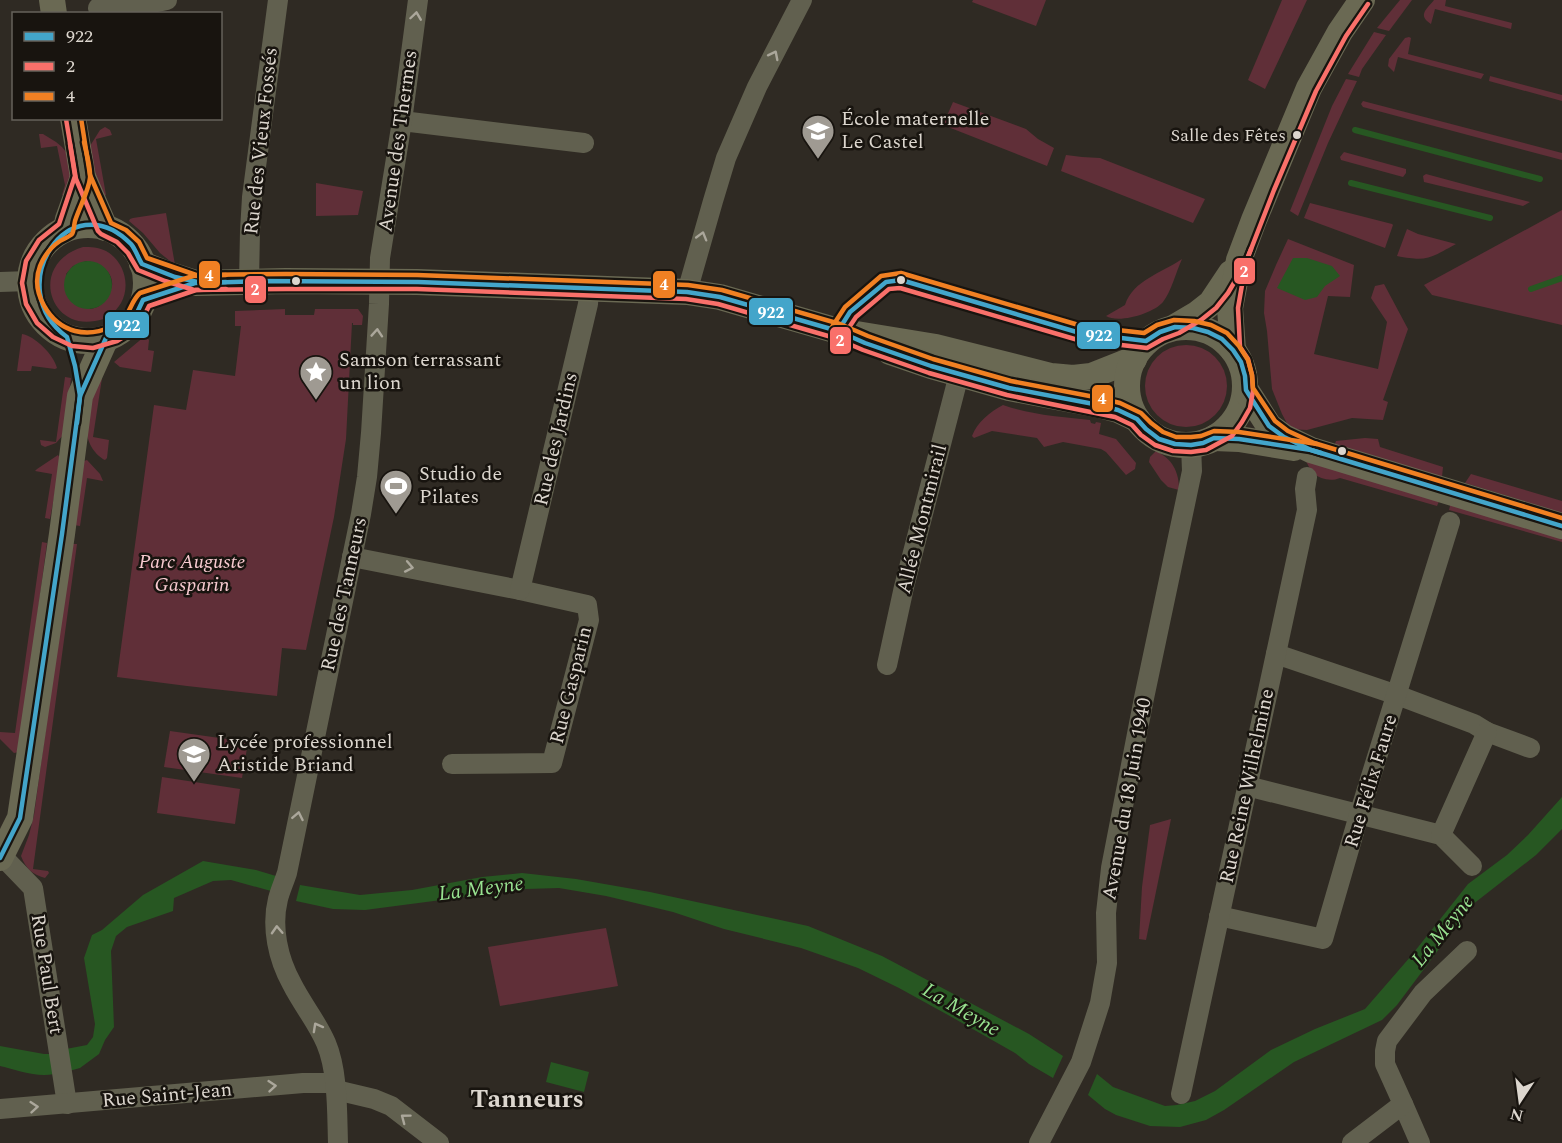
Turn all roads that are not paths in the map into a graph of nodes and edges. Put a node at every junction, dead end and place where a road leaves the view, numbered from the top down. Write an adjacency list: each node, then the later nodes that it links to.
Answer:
1 (167, 0): 6 (street)
2 (278, 0): 17 (street, Rue des Vieux Fossés)
3 (418, 0): 8 (street, Avenue des Thermes, one-way to 3)
4 (802, 0): 21 (street, one-way to 4)
5 (1362, 0): 13 (main road)
6 (98, 8)
7 (73, 120): 10 (main road)
8 (402, 121): 9 (street); 18 (street, Avenue des Thermes)
9 (584, 143)
10 (83, 177): 11 (main road); 12 (main road)
11 (105, 228): 12 (main road); 14 (main road)
12 (66, 229): 16 (main road)
13 (1239, 260): 23 (main road); 27 (main road)
14 (142, 264): 19 (main road); 22 (main road)
15 (0, 282): 16 (street)
16 (29, 282): 25 (main road)
17 (249, 282): 18 (main road); 19 (main road)
18 (380, 282): 20 (main road); 39 (street, Rue des Tanneurs, one-way to 18)
19 (195, 283): 22 (main road)
20 (589, 288): 21 (main road); 40 (street, Rue des Jardins)
21 (687, 292): 24 (main road)
22 (143, 300): 26 (main road)
23 (1175, 327): 27 (main road); 28 (main road)
24 (838, 331): 29 (main road); 30 (main road)
25 (67, 337): 26 (main road); 32 (main road)
26 (105, 338): 32 (main road)
27 (1233, 350): 31 (main road)
28 (1134, 358): 30 (main road); 33 (main road)
29 (961, 374): 30 (street); 33 (main road); 42 (street, Allée Montmirail)
30 (1041, 374)
31 (1246, 390): 34 (main road); 35 (main road)
32 (80, 396): 50 (main road)
33 (1137, 419): 34 (main road)
34 (1203, 442): 35 (main road); 61 (street, Avenue du 18 Juin 1940)
35 (1311, 450): 38 (main road)
36 (1307, 477): 41 (street, Rue Reine Wilhelmine)
37 (1450, 522): 43 (street, Rue Félix Faure)
38 (1562, 526)
39 (352, 557): 40 (street, Rue Gasparin, one-way to 40); 54 (street, Rue des Tanneurs, one-way to 39)
40 (520, 590): 46 (street, Rue Gasparin)
41 (1276, 654): 43 (street); 47 (street, Rue Reine Wilhelmine)
42 (887, 665)
43 (1397, 695): 44 (street); 48 (street, Rue Félix Faure)
44 (1487, 732): 45 (street); 49 (street)
45 (1530, 748)
46 (453, 764)
47 (1247, 786): 48 (street); 52 (street, Rue Reine Wilhelmine)
48 (1359, 815): 49 (street); 52 (street, Rue Félix Faure)
49 (1441, 835): 51 (street)
50 (1, 857): 56 (street, Rue Paul Bert)
51 (1472, 866)
52 (1219, 916): 55 (street, Rue Reine Wilhelmine)
53 (1467, 951): 57 (street)
54 (335, 1086): 56 (street, Rue Saint-Jean, one-way to 54); 59 (street, Rue des Tanneurs); 60 (street, Rue Saint-Jean, one-way to 54)
55 (1181, 1094)
56 (68, 1104): 58 (street, Rue Saint-Jean, one-way to 56)
57 (1403, 1104): 62 (street); 63 (street)
58 (0, 1109)
59 (338, 1143)
60 (439, 1143)
61 (1039, 1143)
62 (1352, 1143)
63 (1420, 1143)

